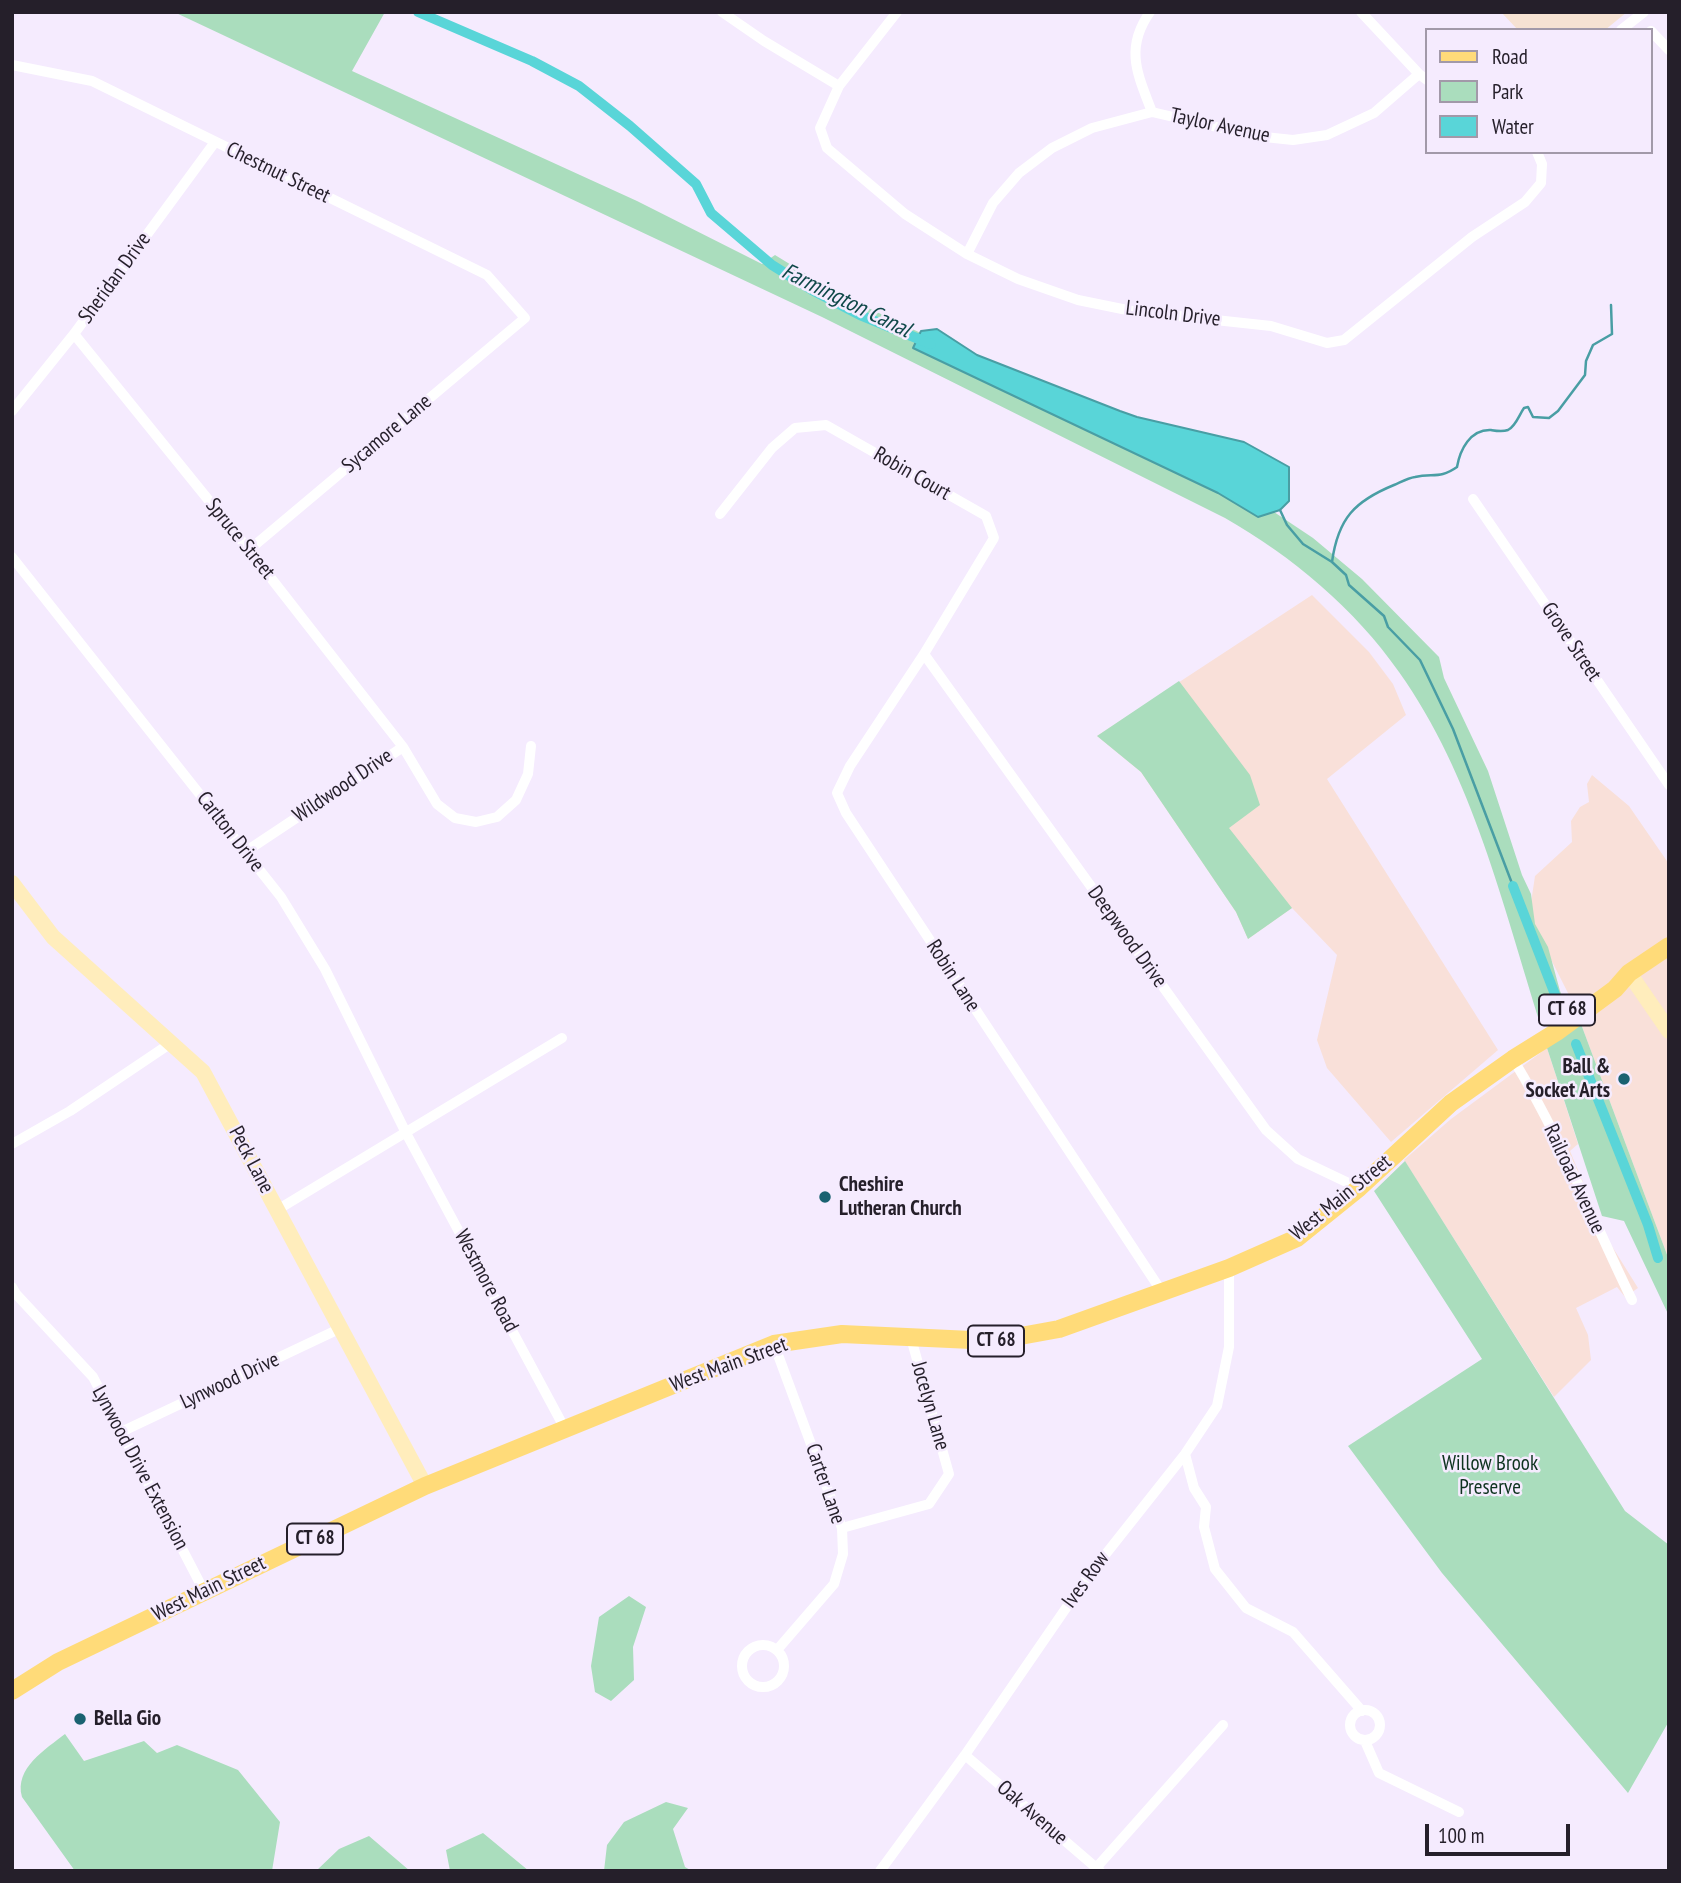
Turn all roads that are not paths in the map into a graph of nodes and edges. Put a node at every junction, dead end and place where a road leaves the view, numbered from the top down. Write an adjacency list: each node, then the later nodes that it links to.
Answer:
1 (722, 12): 11 (street)
2 (897, 12): 11 (street, Lincoln Drive)
3 (1150, 12): 12 (street)
4 (1361, 12): 10 (street)
5 (1642, 15): 6 (street)
6 (1624, 28)
7 (1653, 32): 8 (street)
8 (1669, 50)
9 (12, 65): 13 (street, Chestnut Street)
10 (1423, 77): 12 (street, Taylor Avenue)
11 (839, 86): 15 (street, Lincoln Drive)
12 (1152, 112): 15 (street, Taylor Avenue)
13 (215, 142): 16 (street, Chestnut Street); 17 (street, Sheridan Drive)
14 (1537, 154): 15 (street, Lincoln Drive)
15 (967, 254)
16 (525, 317): 21 (street, Sycamore Lane)
17 (74, 334): 18 (street, Sheridan Drive); 21 (street, Spruce Street)
18 (12, 411)
19 (1473, 499): 26 (street, Grove Street)
20 (720, 514): 23 (street, Robin Court)
21 (249, 550): 25 (street, Spruce Street)
22 (12, 557): 27 (street, Carlton Drive)
23 (923, 654): 37 (street, Deepwood Drive); 41 (street, Robin Lane)
24 (531, 746): 25 (street, Wildwood Drive)
25 (402, 747): 27 (street, Wildwood Drive)
26 (1669, 785)
27 (245, 852): 35 (street, Carlton Drive)
28 (12, 883): 33 (street, Peck Lane)
29 (1669, 946): 30 (main road, West Main Street / CT 68)
30 (1629, 973): 31 (street); 34 (main road, West Main Street / CT 68)
31 (1669, 1031)
32 (562, 1038): 35 (street)
33 (171, 1042): 36 (street); 38 (street, Peck Lane)
34 (1513, 1059): 37 (main road, West Main Street / CT 68); 42 (street, Railroad Avenue)
35 (406, 1133): 38 (street); 46 (street, Westmore Road)
36 (12, 1144)
37 (1359, 1188): 39 (main road, West Main Street / CT 68)
38 (277, 1210): 43 (street, Peck Lane)
39 (1229, 1268): 41 (main road, West Main Street / CT 68); 48 (street, Ives Row)
40 (12, 1287): 47 (street, Lynwood Drive Extension)
41 (1162, 1292): 44 (main road, West Main Street / CT 68)
42 (1632, 1300)
43 (340, 1329): 47 (street, Lynwood Drive); 49 (street, Peck Lane)
44 (911, 1338): 45 (main road, West Main Street / CT 68); 50 (street, Jocelyn Lane)
45 (774, 1344): 46 (main road, West Main Street / CT 68); 50 (street, Carter Lane)
46 (565, 1429): 49 (main road, West Main Street / CT 68)
47 (121, 1432): 51 (street, Lynwood Drive Extension)
48 (1185, 1454): 54 (street); 57 (street, Ives Row)
49 (425, 1486): 51 (main road, West Main Street / CT 68)
50 (842, 1528): 52 (street, Carter Lane)
51 (205, 1591): 53 (main road, West Main Street / CT 68)
52 (777, 1650): 52 (street)
53 (12, 1691)
54 (1362, 1711): 56 (street); 56 (street)
55 (1223, 1725): 59 (street)
56 (1365, 1741): 58 (street)
57 (965, 1755): 59 (street, Oak Avenue); 60 (street, Ives Row)
58 (1459, 1812)
59 (1098, 1869)
60 (880, 1871)

